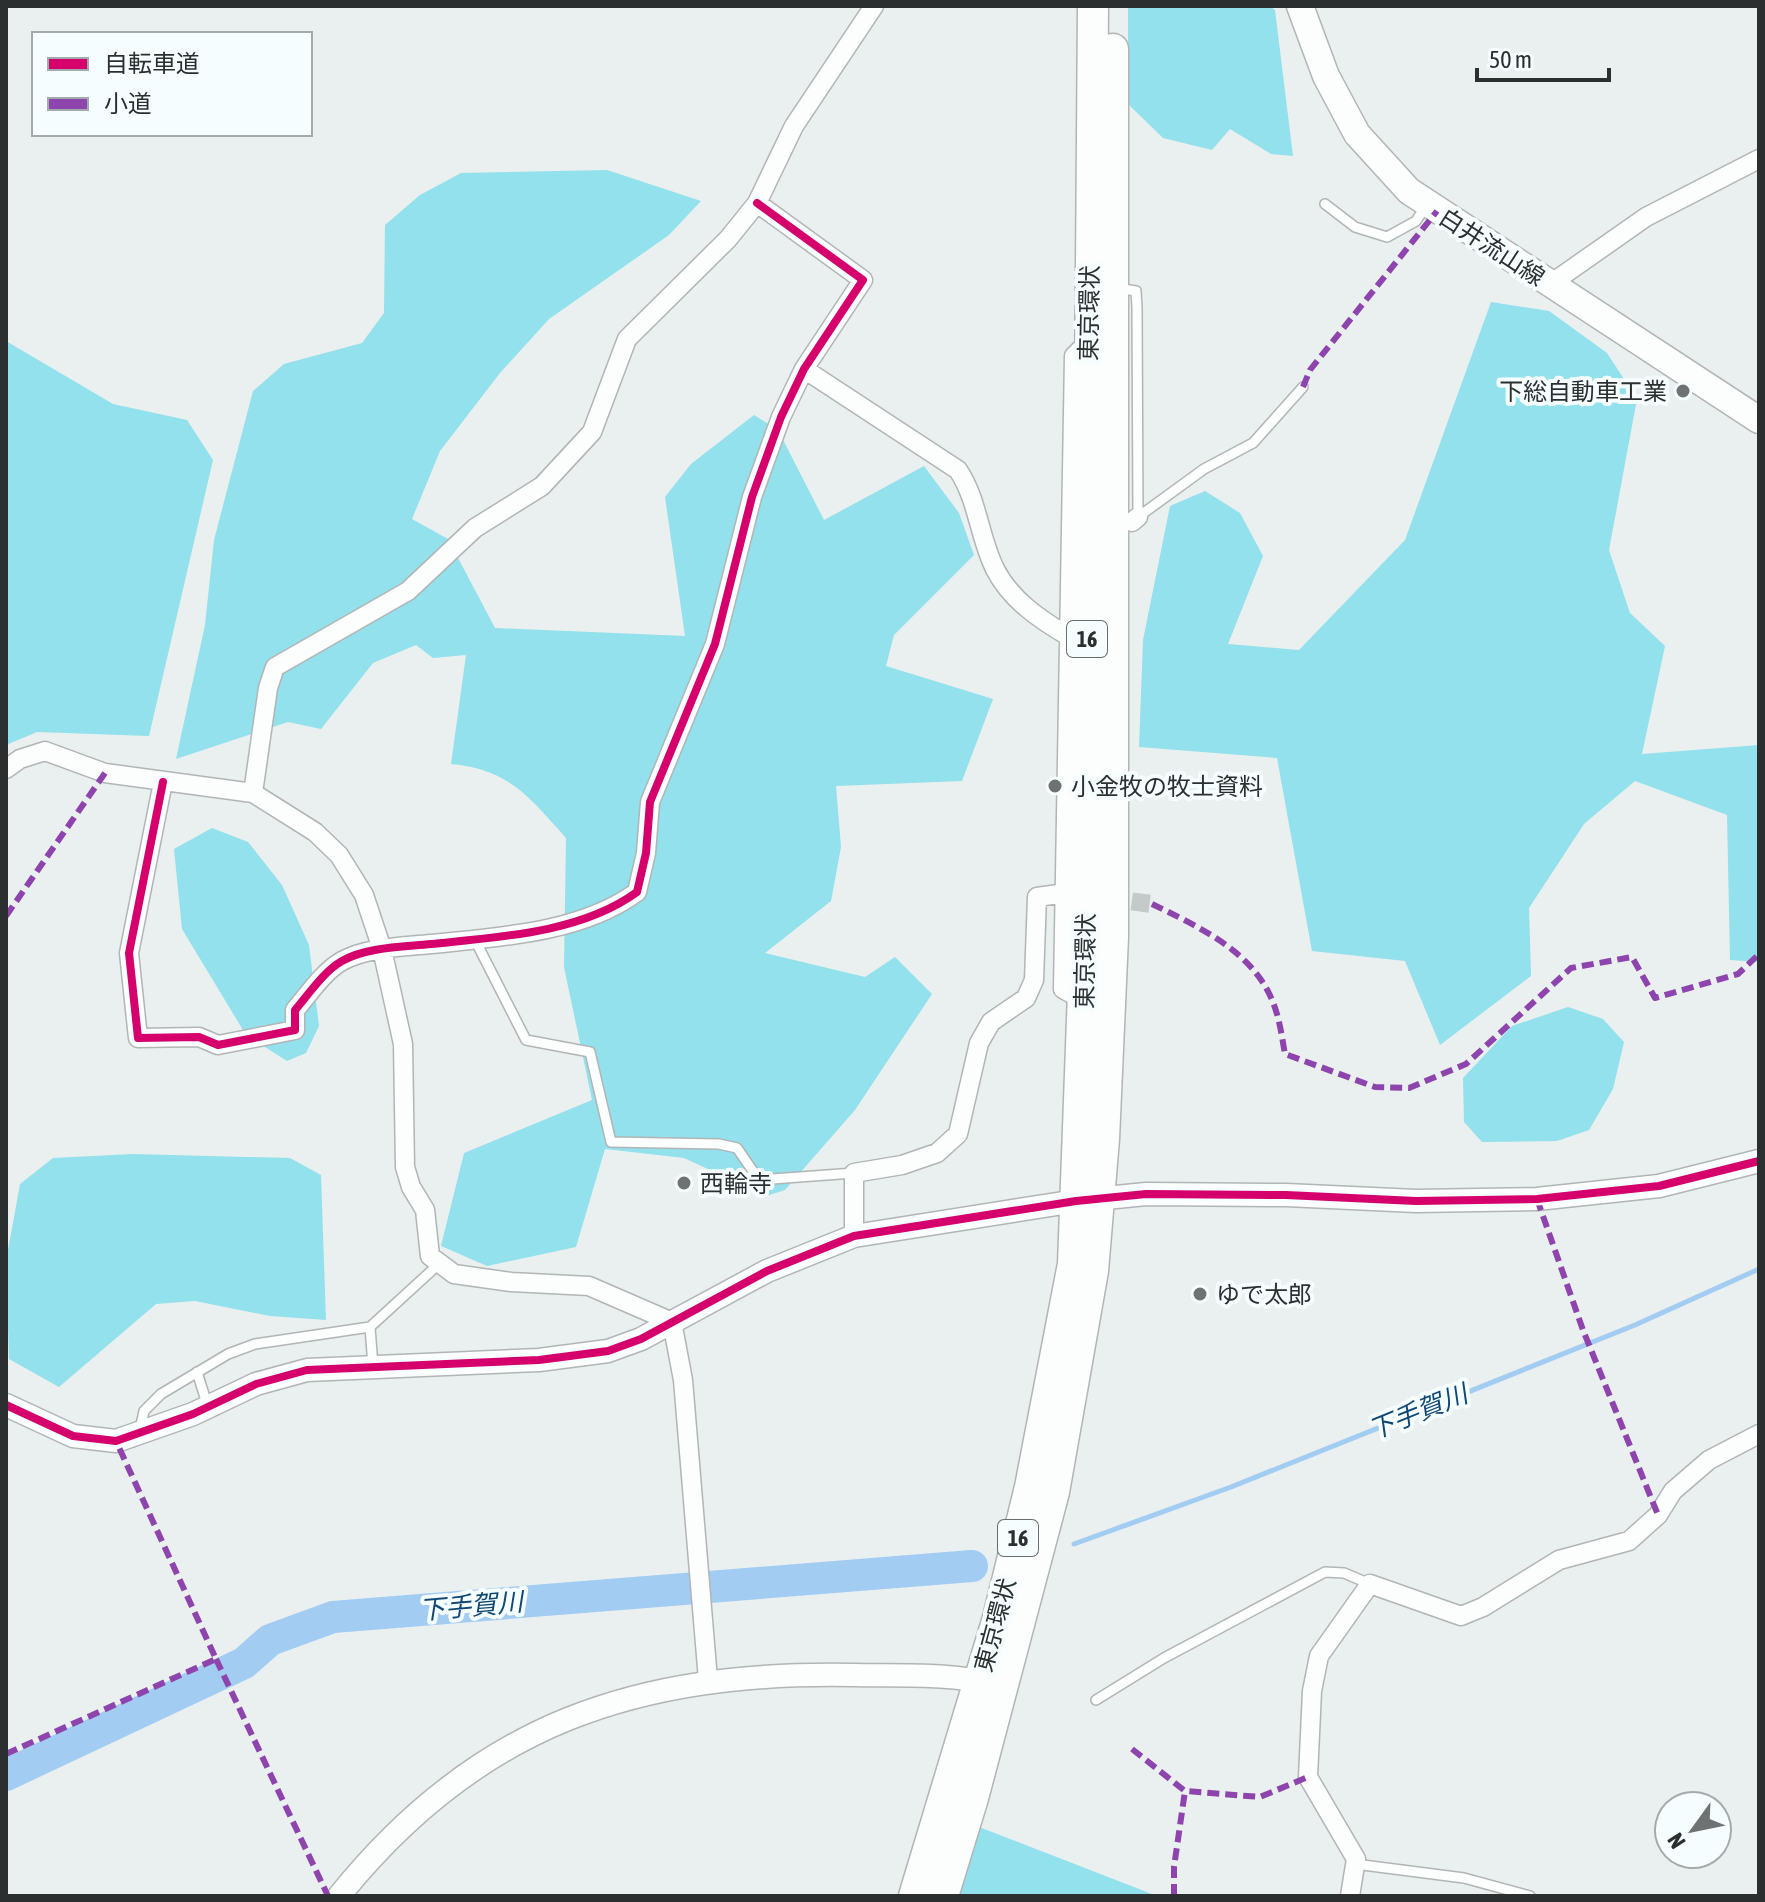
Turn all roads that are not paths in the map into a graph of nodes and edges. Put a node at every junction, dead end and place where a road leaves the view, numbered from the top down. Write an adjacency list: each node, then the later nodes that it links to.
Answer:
1 (874, 6): 6 (street)
2 (1093, 6): 11 (highway, 東京環状 / 16)
3 (1114, 6): 10 (highway, 東京環状 / 16)
4 (1300, 6): 8 (main road, 白井流山線)
5 (1759, 159): 9 (street)
6 (757, 203): 12 (street); 19 (street)
7 (1325, 204): 8 (lane)
8 (1427, 204): 9 (main road, 白井流山線)
9 (1549, 285): 14 (main road, 白井流山線)
10 (1114, 288): 11 (highway, 東京環状 / 16); 13 (lane)
11 (1097, 339): 15 (street); 16 (highway, 東京環状 / 16)
12 (804, 369): 15 (street); 21 (street)
13 (1303, 387)
14 (1759, 420)
15 (1068, 636): 20 (street)
16 (1098, 715): 23 (highway, 東京環状 / 16); 26 (highway, 東京環状 / 16)
17 (11, 761): 18 (street)
18 (163, 782): 19 (street); 22 (street)
19 (253, 793): 22 (street)
20 (1066, 893): 23 (street); 25 (street)
21 (475, 940): 22 (street); 25 (lane)
22 (382, 949): 28 (street)
23 (1085, 1001): 26 (highway, 東京環状 / 16)
24 (1759, 1161): 26 (street)
25 (854, 1173): 27 (street)
26 (1087, 1201): 27 (street); 39 (highway, 東京環状 / 16)
27 (854, 1236): 29 (street)
28 (440, 1263): 29 (street); 30 (lane)
29 (672, 1322): 31 (street); 38 (street)
30 (370, 1327): 31 (lane); 32 (lane)
31 (373, 1366): 34 (street)
32 (197, 1372): 34 (lane); 35 (lane)
33 (6, 1405): 35 (street)
34 (208, 1407): 35 (street)
35 (140, 1433)
36 (1759, 1434): 37 (street)
37 (1370, 1584): 40 (lane); 41 (street)
38 (708, 1680): 39 (street); 42 (street)
39 (992, 1683): 43 (highway, 東京環状 / 16); 44 (highway, 東京環状 / 16)
40 (1096, 1700)
41 (1355, 1864): 45 (street); 46 (lane)
42 (339, 1896)
43 (914, 1896)
44 (943, 1896)
45 (1350, 1896)
46 (1530, 1896)

